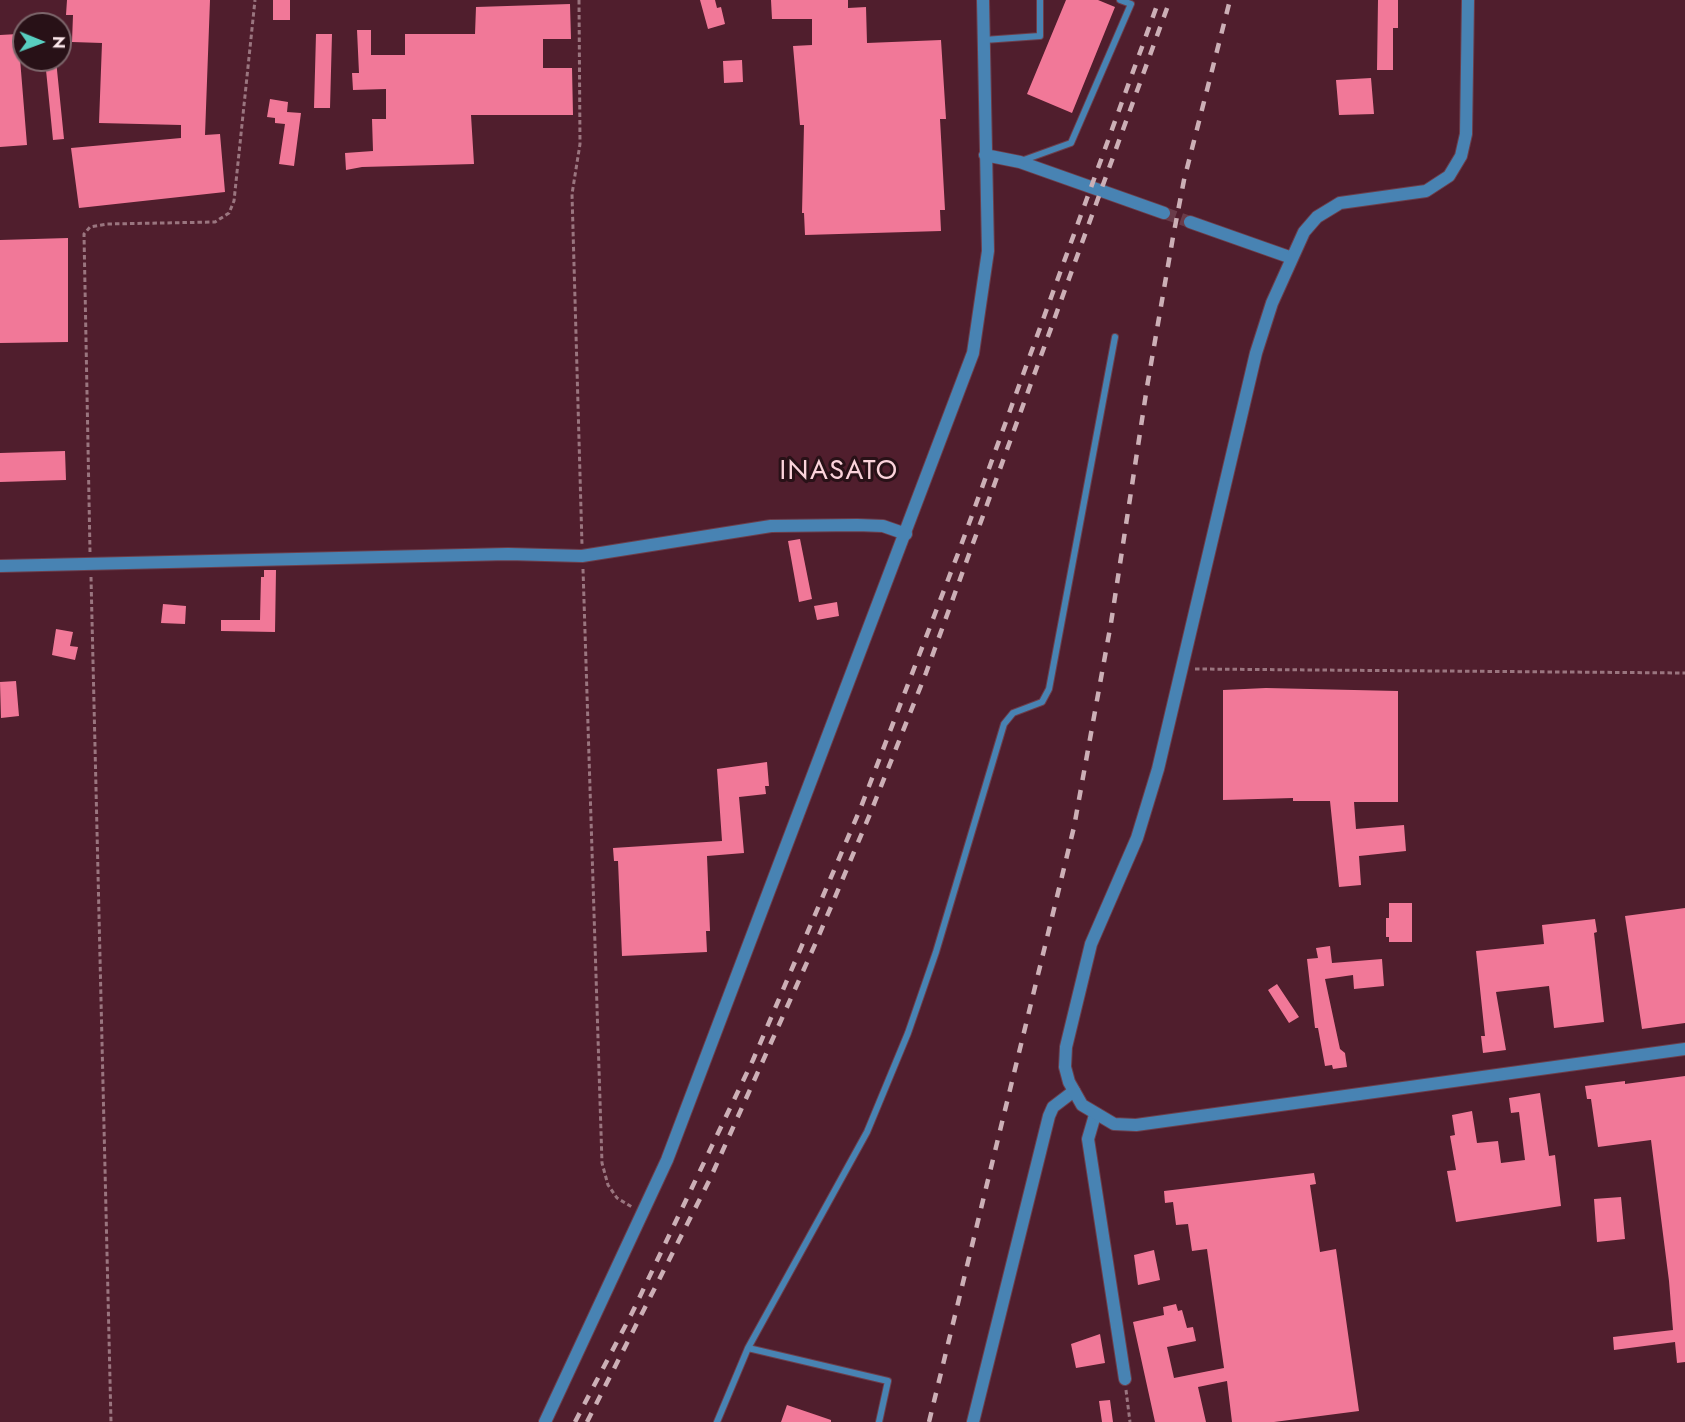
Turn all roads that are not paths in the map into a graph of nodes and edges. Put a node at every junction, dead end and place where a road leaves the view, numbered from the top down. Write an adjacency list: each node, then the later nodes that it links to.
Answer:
1 (983, 0): 5 (street)
2 (1041, 0): 5 (lane)
3 (1120, 0): 7 (lane)
4 (1468, 0): 10 (street)
5 (983, 40): 6 (street)
6 (985, 155): 7 (street); 12 (street)
7 (1020, 162): 8 (street)
8 (1164, 213)
9 (1190, 222): 10 (street)
10 (1292, 258): 15 (street)
11 (1115, 337): 17 (lane)
12 (906, 534): 13 (street); 19 (street)
13 (0, 566)
14 (1685, 1049): 16 (street)
15 (1074, 1091): 16 (street); 22 (street)
16 (1095, 1115): 18 (street)
17 (748, 1348): 20 (lane); 21 (lane)
18 (1125, 1379)
19 (545, 1422)
20 (717, 1422)
21 (879, 1422)
22 (973, 1422)

